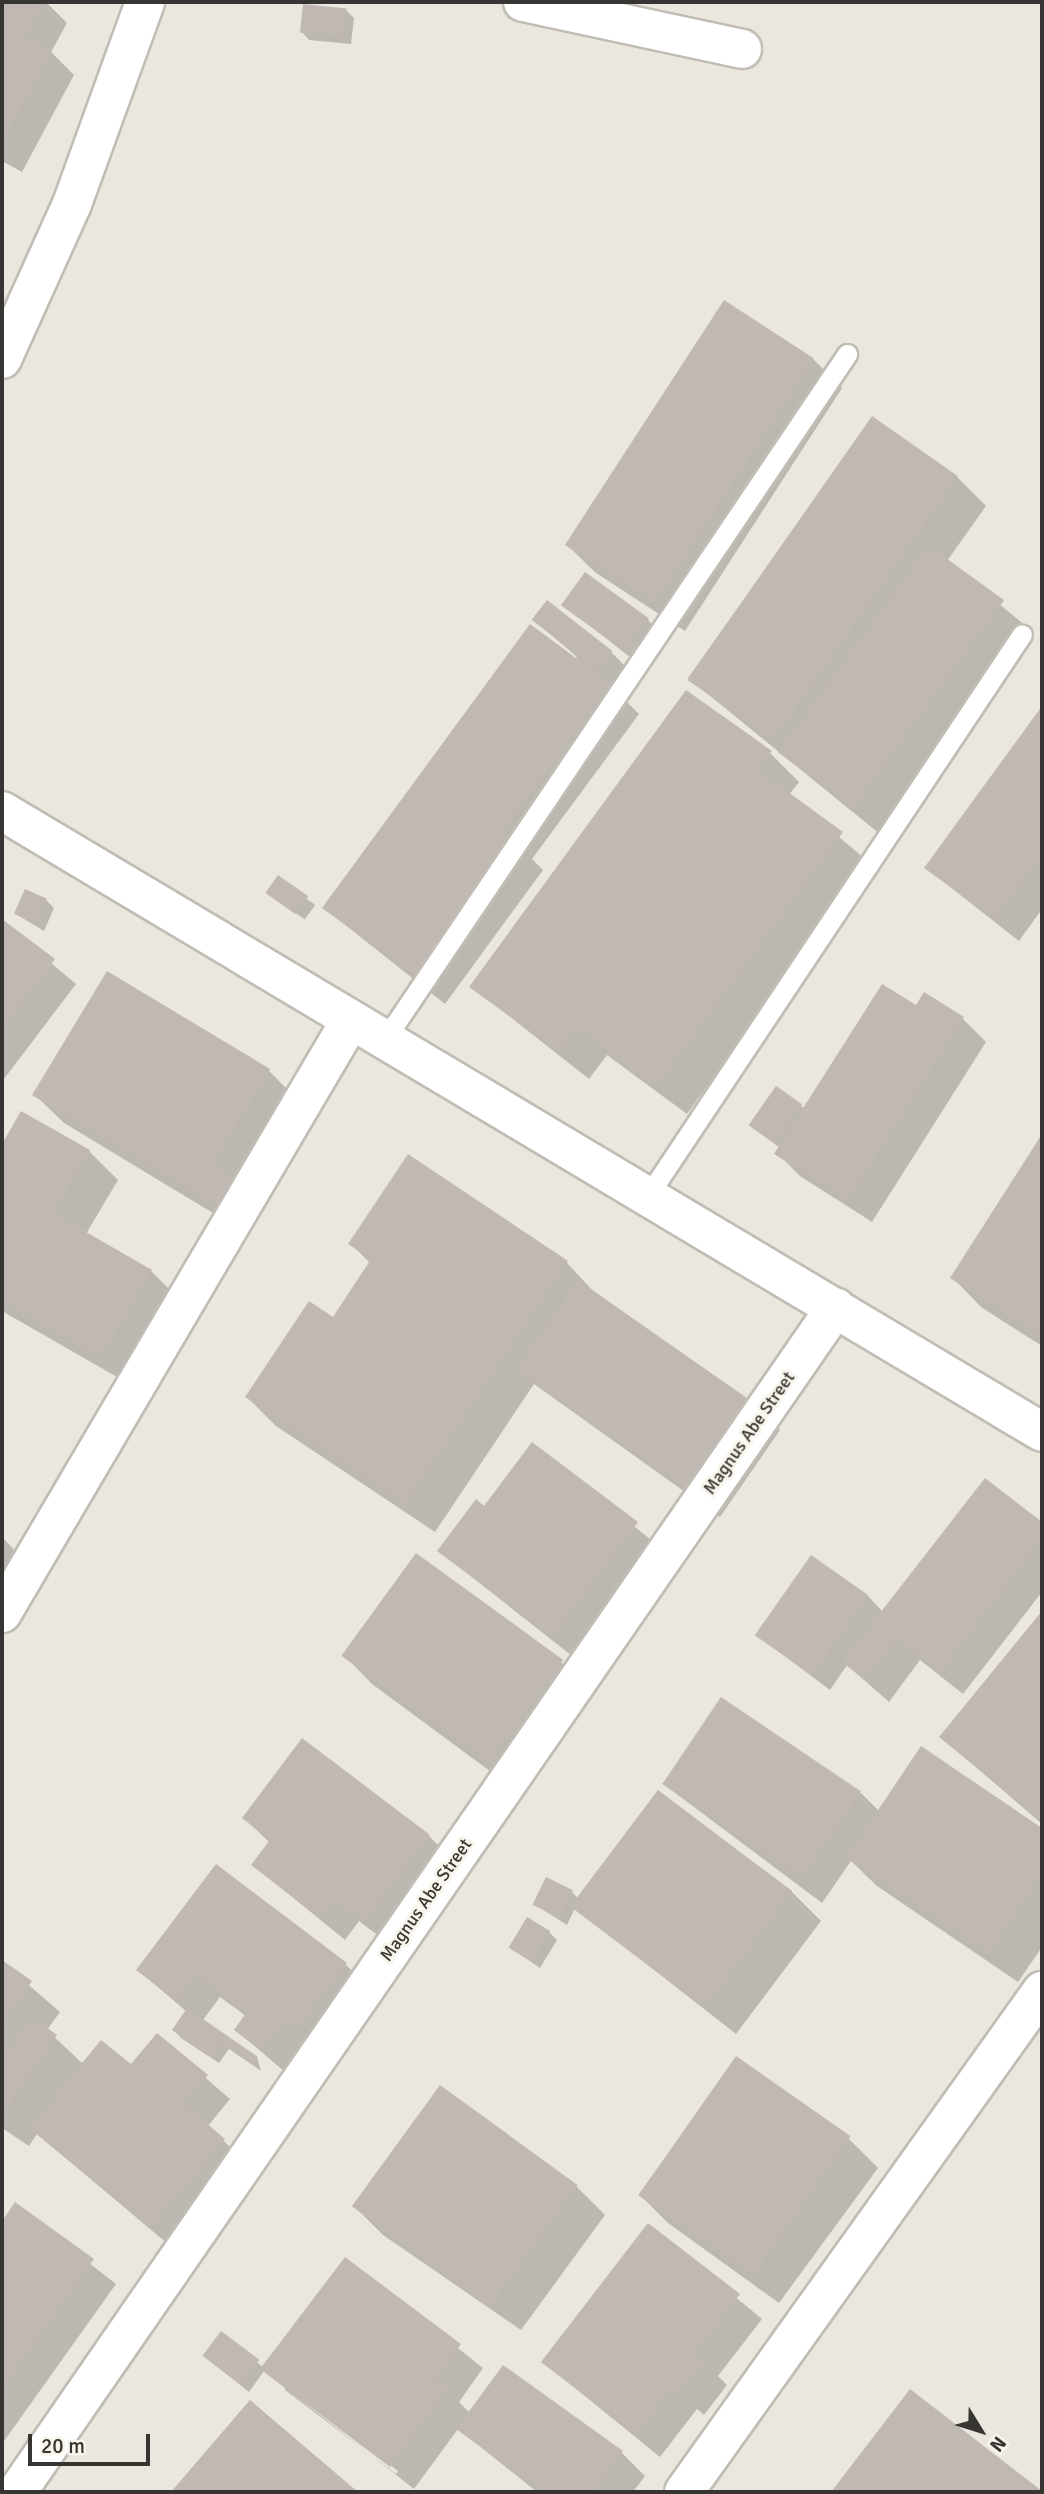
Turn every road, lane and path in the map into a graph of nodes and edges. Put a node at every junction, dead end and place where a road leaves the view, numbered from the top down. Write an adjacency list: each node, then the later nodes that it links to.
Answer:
1 (145, 2): 6 (street)
2 (523, 2): 3 (street)
3 (653, 15): 4 (street)
4 (742, 49)
5 (847, 354): 10 (lane)
6 (2, 359)
7 (1022, 634): 11 (lane)
8 (2, 811): 9 (street)
9 (349, 1023): 10 (street); 14 (street)
10 (383, 1042): 11 (street)
11 (647, 1197): 12 (street)
12 (836, 1307): 13 (street); 16 (street, Magnus Abe Street)
13 (1040, 1426)
14 (2, 1613)
15 (1038, 2006): 17 (street)
16 (16, 2492)
17 (684, 2492)

